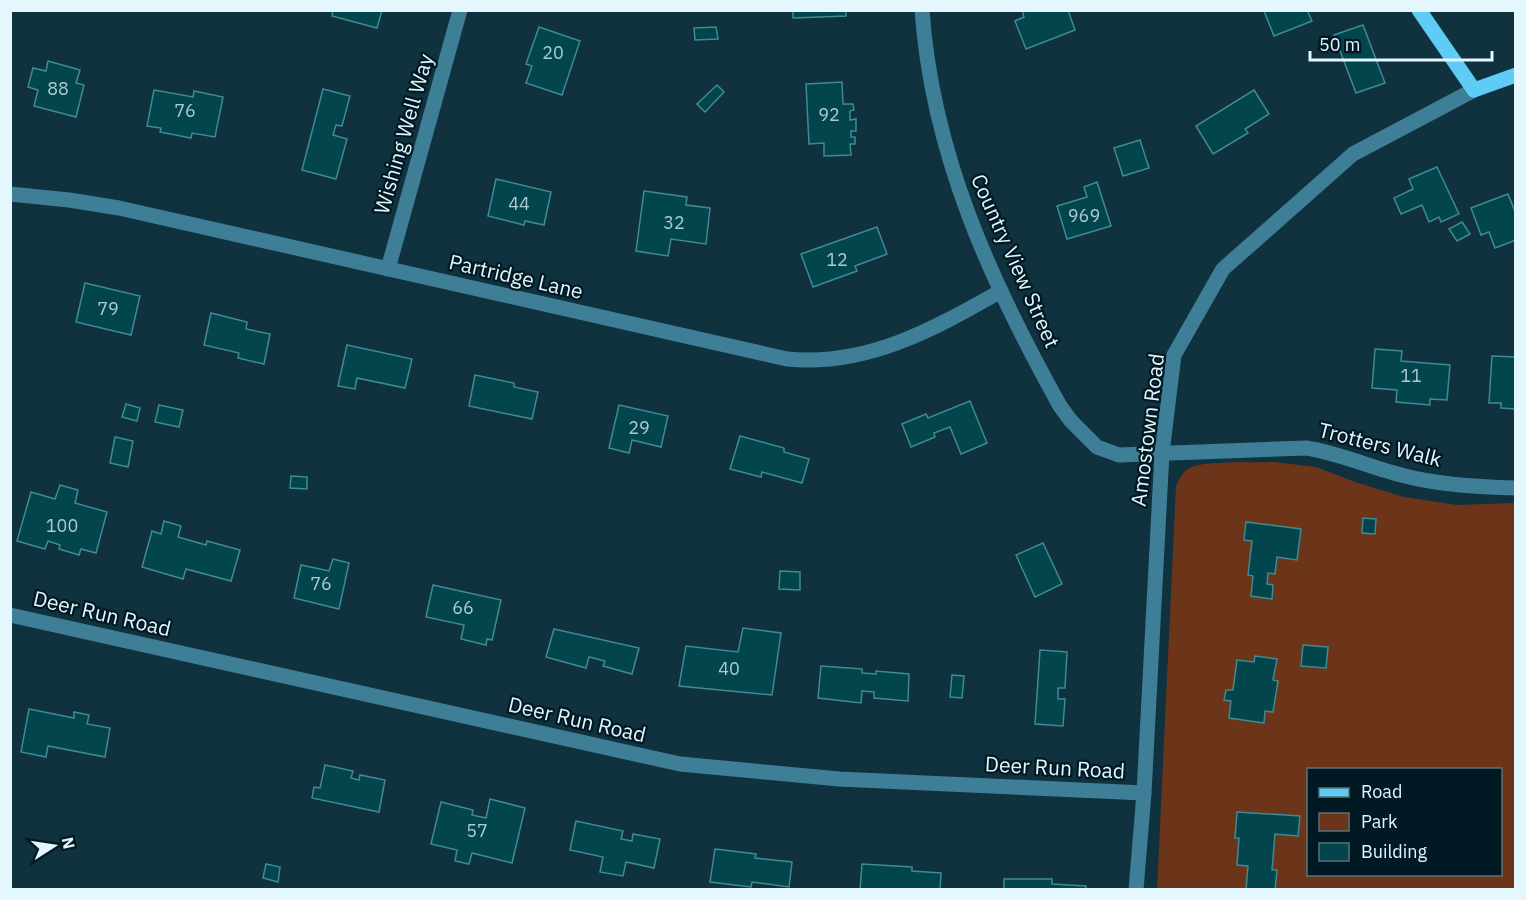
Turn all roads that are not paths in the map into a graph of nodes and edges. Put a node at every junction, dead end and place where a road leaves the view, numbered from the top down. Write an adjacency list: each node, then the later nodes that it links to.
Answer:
1 (460, 10): 7 (street, Wishing Well Way)
2 (922, 10): 8 (street, Country View Street)
3 (1419, 10): 5 (main road)
4 (1515, 75): 5 (main road, Amostown Road)
5 (1474, 90): 9 (street, Amostown Road)
6 (10, 194): 7 (street, Partridge Lane)
7 (388, 269): 8 (street, Partridge Lane)
8 (1001, 291): 9 (street, Country View Street)
9 (1161, 453): 10 (street, Trotters Walk); 12 (street, Amostown Road)
10 (1515, 488)
11 (10, 615): 12 (street, Deer Run Road)
12 (1144, 793): 13 (street, Amostown Road)
13 (1136, 890)

